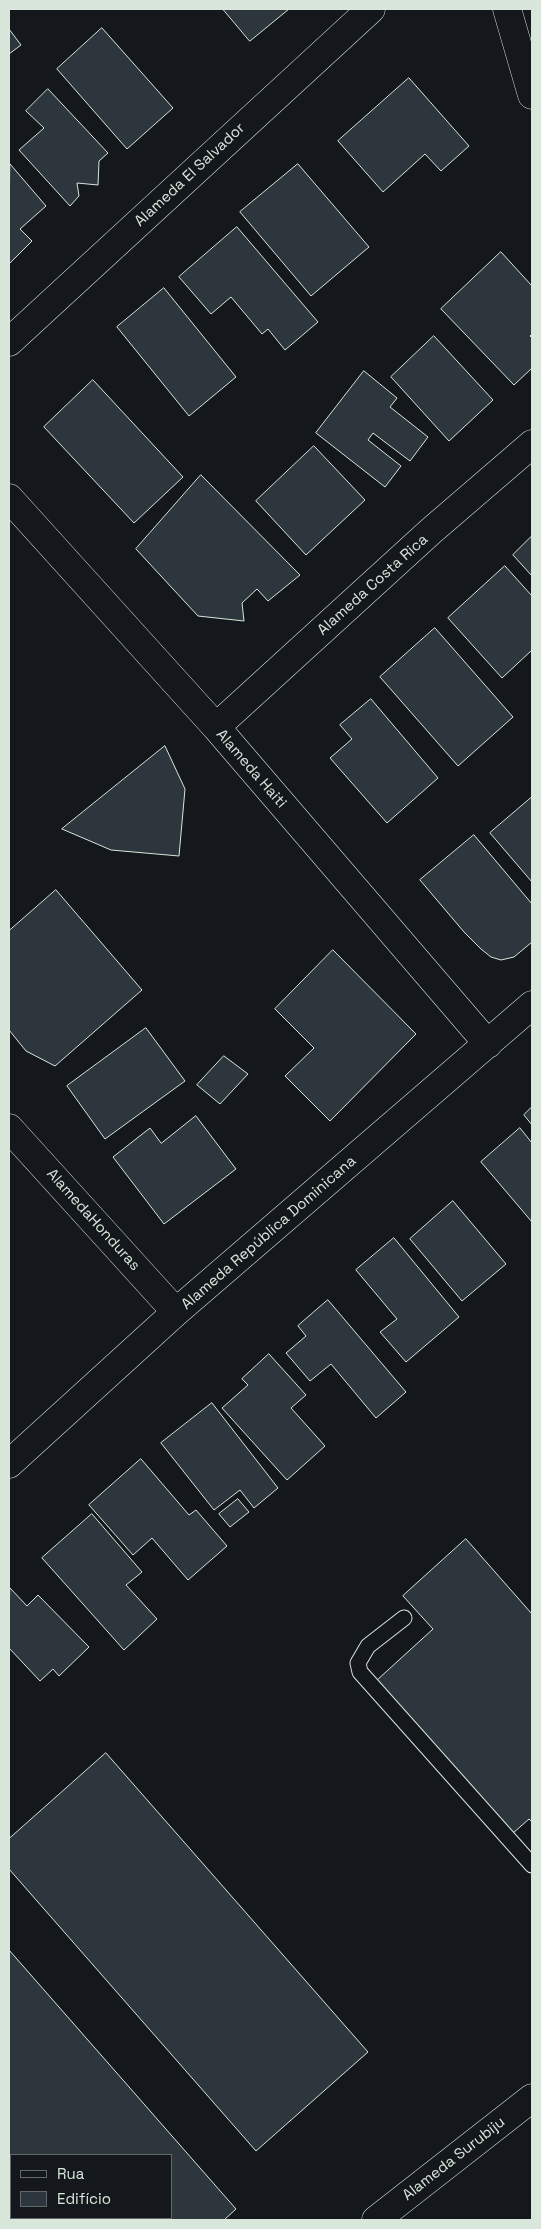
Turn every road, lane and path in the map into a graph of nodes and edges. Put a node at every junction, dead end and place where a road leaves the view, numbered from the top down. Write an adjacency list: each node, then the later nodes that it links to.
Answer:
1 (371, 9): 4 (street, Alameda El Salvador)
2 (507, 9): 3 (street)
3 (532, 95)
4 (9, 342)
5 (532, 444): 7 (street, Alameda Costa Rica)
6 (9, 498): 7 (street, Alameda Haiti)
7 (216, 728): 9 (street, Alameda Haiti)
8 (532, 1005): 9 (street, Alameda República Dominicana)
9 (488, 1044): 11 (street, Alameda República Dominicana)
10 (9, 1128): 11 (street, AlamedaHonduras)
11 (176, 1312): 12 (street, Alameda República Dominicana)
12 (9, 1464)
13 (404, 1618): 14 (lane)
14 (532, 1865)
15 (532, 2098): 16 (street, Alameda Surubiju)
16 (376, 2220)

